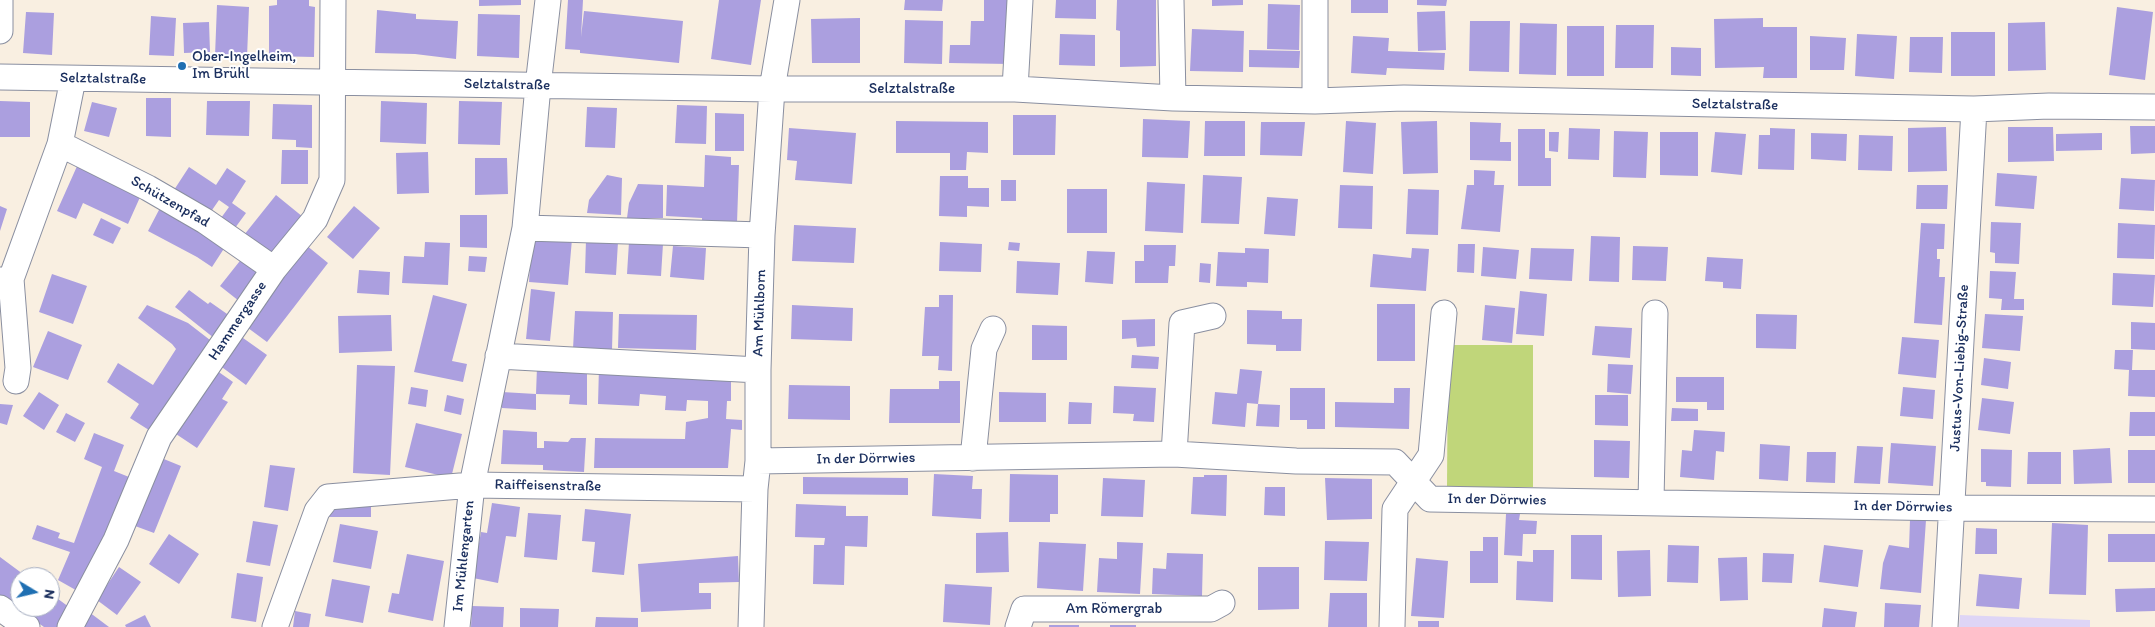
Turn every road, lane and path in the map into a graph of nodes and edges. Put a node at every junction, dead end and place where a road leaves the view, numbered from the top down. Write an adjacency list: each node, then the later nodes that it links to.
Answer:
1 (0, 0): 8 (street)
2 (333, 0): 11 (street, Hammergasse)
3 (548, 0): 12 (street, Raiffeisenstraße)
4 (787, 0): 13 (street, Am Mühlborn)
5 (1020, 0): 14 (street)
6 (1171, 0): 15 (street)
7 (1316, 0): 16 (street)
8 (0, 31)
9 (0, 77): 10 (street, Selztalstraße)
10 (73, 79): 11 (street, Selztalstraße); 19 (street)
11 (332, 82): 12 (street, Selztalstraße); 22 (street, Hammergasse)
12 (538, 86): 13 (street, Selztalstraße); 20 (street, Raiffeisenstraße)
13 (772, 89): 14 (street, Selztalstraße); 21 (street, Am Mühlborn)
14 (1015, 89): 15 (street, Selztalstraße)
15 (1173, 98): 16 (street, Selztalstraße)
16 (1315, 101): 18 (street, Selztalstraße)
17 (2155, 107): 18 (street, Selztalstraße)
18 (1974, 109): 38 (street, Justus-Von-Liebig-Straße)
19 (60, 144): 22 (street, Schützenpfad); 23 (street)
20 (525, 228): 21 (street); 28 (street, Raiffeisenstraße)
21 (762, 235): 29 (street, Am Mühlborn)
22 (274, 269): 43 (street, Hammergasse)
23 (6, 279): 30 (street)
24 (1444, 313): 34 (street)
25 (1655, 313): 37 (street)
26 (1213, 316): 31 (street)
27 (992, 329): 32 (street)
28 (498, 356): 29 (street); 35 (street, Raiffeisenstraße)
29 (758, 370): 33 (street, Am Mühlborn)
30 (16, 381)
31 (1174, 454): 32 (street, In der Dörrwies); 34 (street, In der Dörrwies)
32 (973, 458): 33 (street, In der Dörrwies)
33 (758, 460): 36 (street, Am Mühlborn)
34 (1412, 480): 37 (street, In der Dörrwies); 48 (street)
35 (472, 485): 36 (street, Raiffeisenstraße); 44 (street); 45 (street, Im Mühlengarten)
36 (755, 489): 46 (street, Am Mühlborn)
37 (1651, 502): 38 (street, In der Dörrwies)
38 (1952, 508): 39 (street, In der Dörrwies); 49 (street, Justus-Von-Liebig-Straße)
39 (2155, 509)
40 (1222, 603): 47 (street, Am Römergrab)
41 (0, 608): 42 (street)
42 (27, 627)
43 (70, 627)
44 (276, 627)
45 (457, 627)
46 (751, 627)
47 (1018, 627)
48 (1392, 627)
49 (1945, 627)

